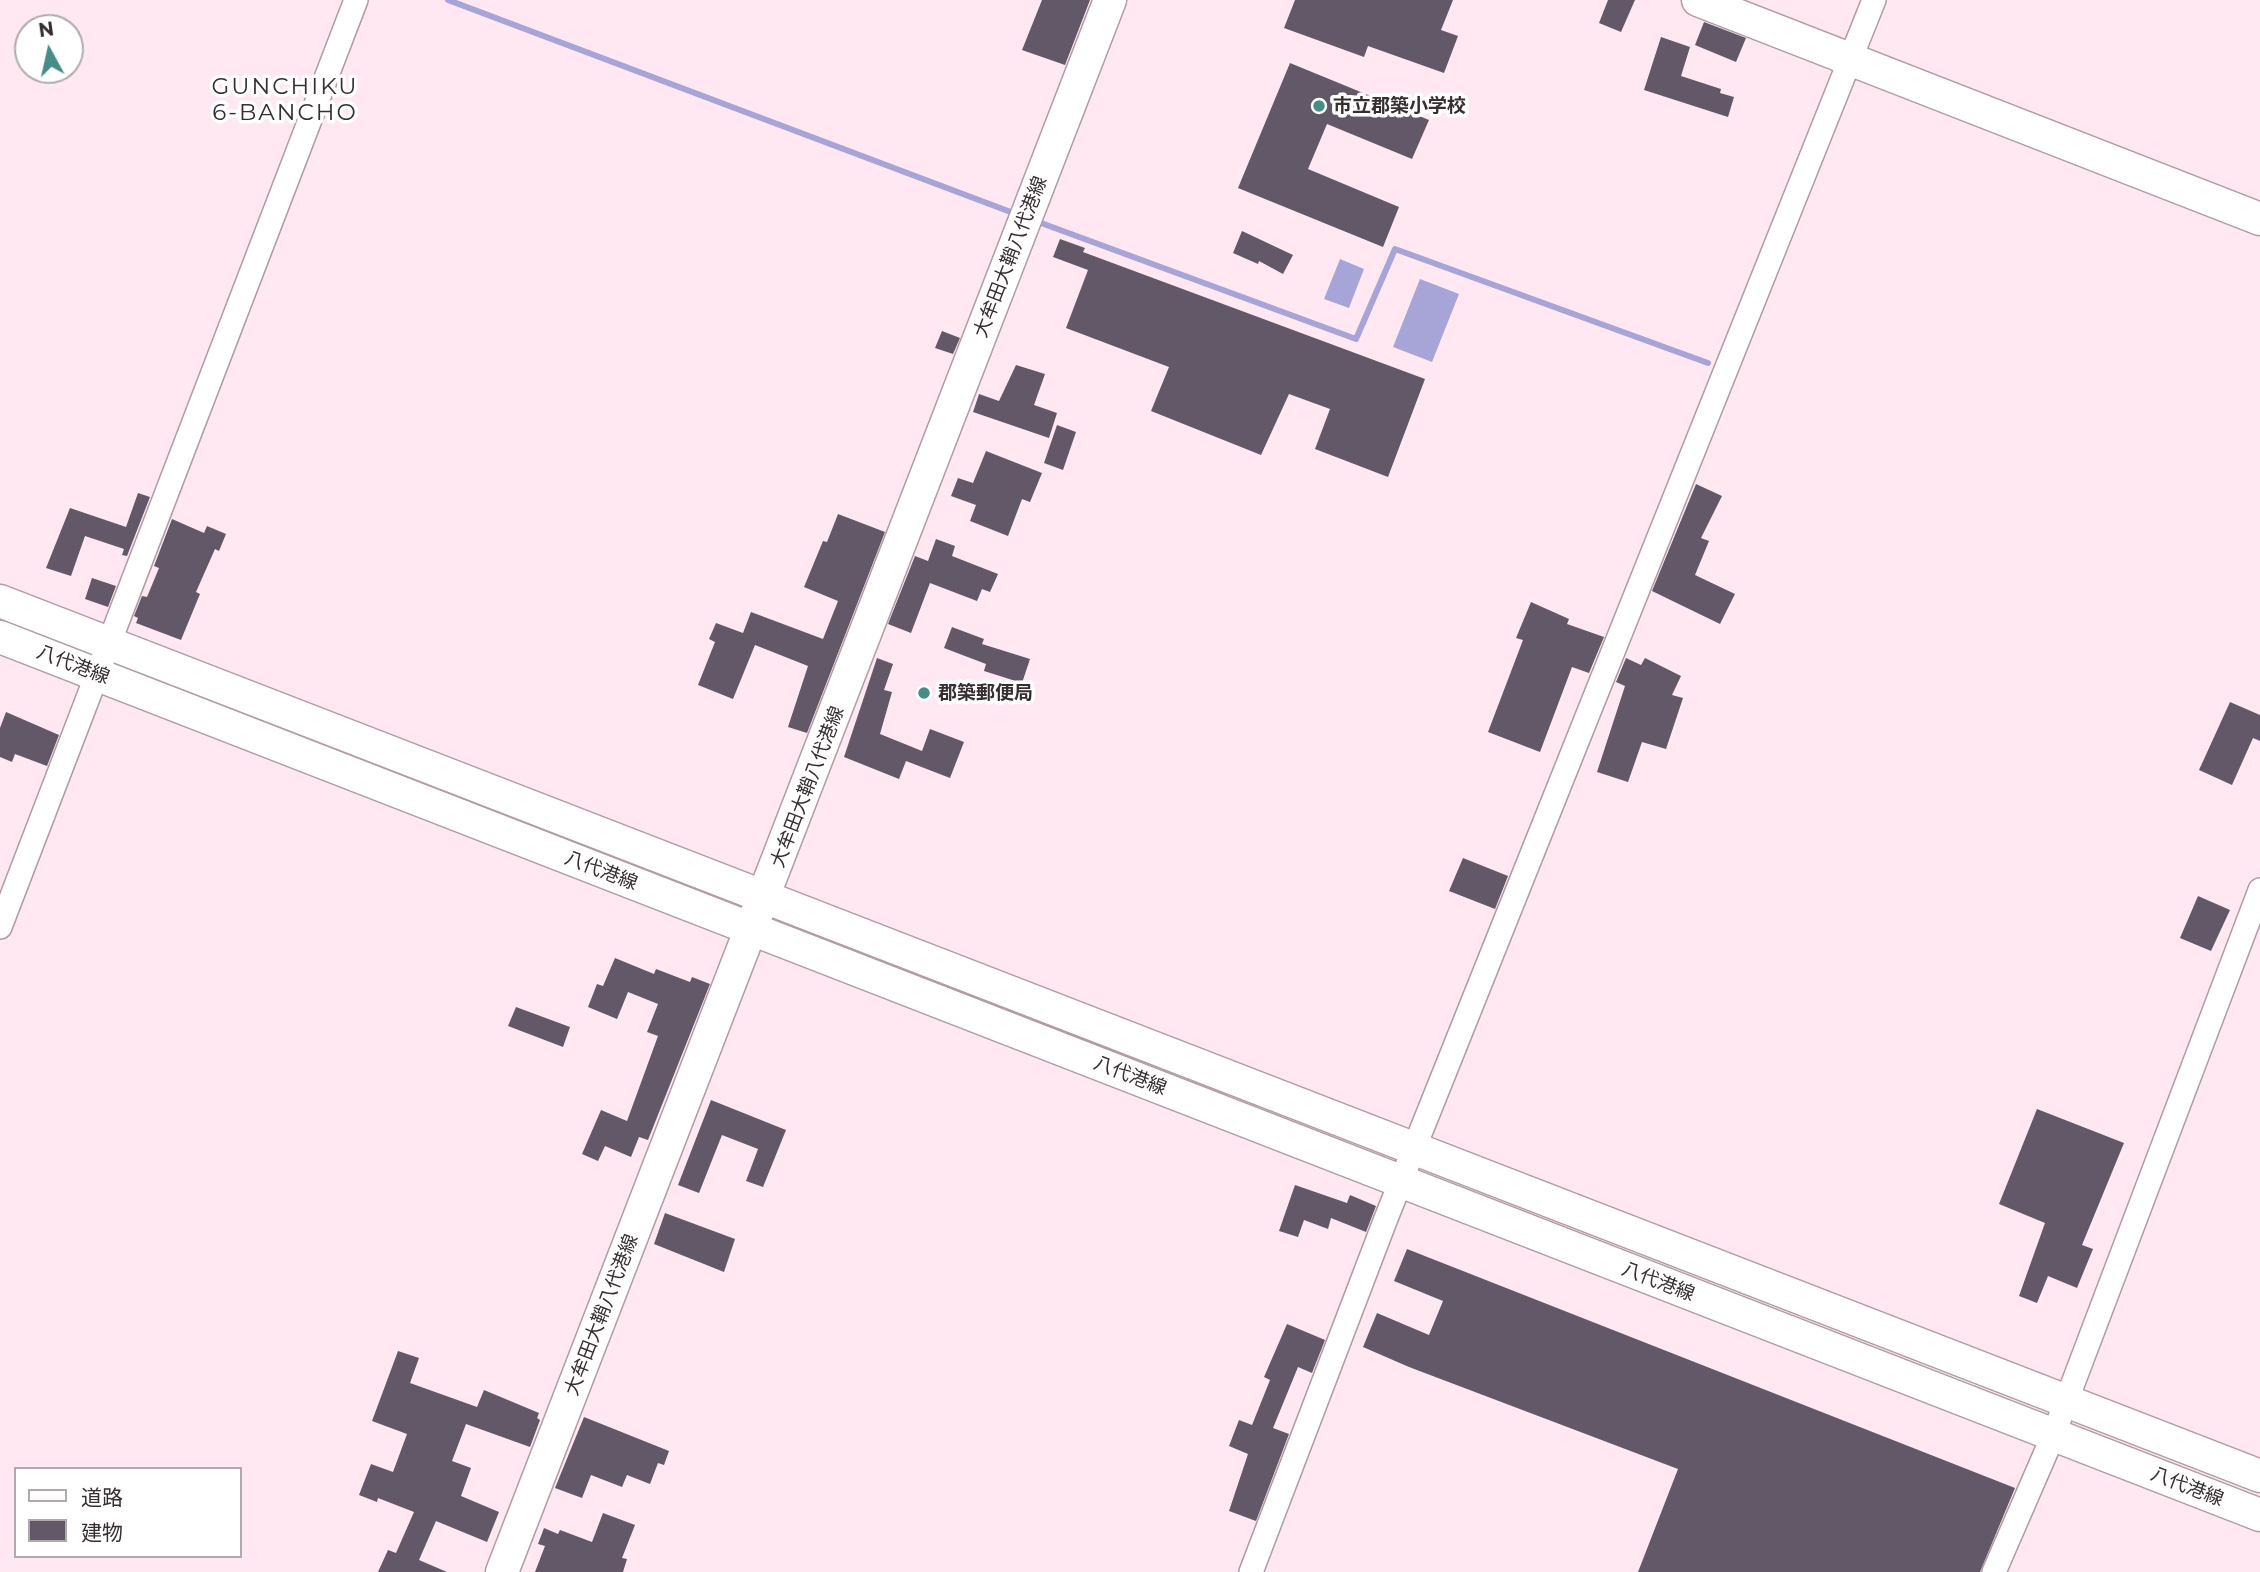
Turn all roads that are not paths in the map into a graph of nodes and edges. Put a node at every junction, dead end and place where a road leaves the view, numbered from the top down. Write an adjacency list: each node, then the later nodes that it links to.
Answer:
1 (356, 0): 9 (street)
2 (1110, 0): 12 (main road, 大牟田大鞘八代港線)
3 (1698, 0): 5 (main road)
4 (1874, 0): 5 (street)
5 (1851, 60): 6 (main road); 15 (street)
6 (2260, 219)
7 (0, 601): 9 (main road, 八代港線)
8 (0, 637): 10 (main road, 八代港線)
9 (108, 643): 10 (street); 12 (main road, 八代港線)
10 (96, 674): 13 (street); 14 (main road, 八代港線)
11 (2260, 890): 17 (street)
12 (765, 899): 14 (main road, 大牟田大鞘八代港線); 15 (main road, 八代港線)
13 (0, 927)
14 (751, 929): 16 (main road, 八代港線); 21 (main road, 大牟田大鞘八代港線)
15 (1416, 1148): 16 (street); 17 (main road, 八代港線)
16 (1403, 1182): 18 (main road, 八代港線); 22 (street)
17 (2067, 1399): 18 (street); 19 (main road, 八代港線)
18 (2053, 1436): 20 (main road, 八代港線); 23 (street)
19 (2260, 1476)
20 (2260, 1515)
21 (502, 1572)
22 (1251, 1572)
23 (1994, 1572)

